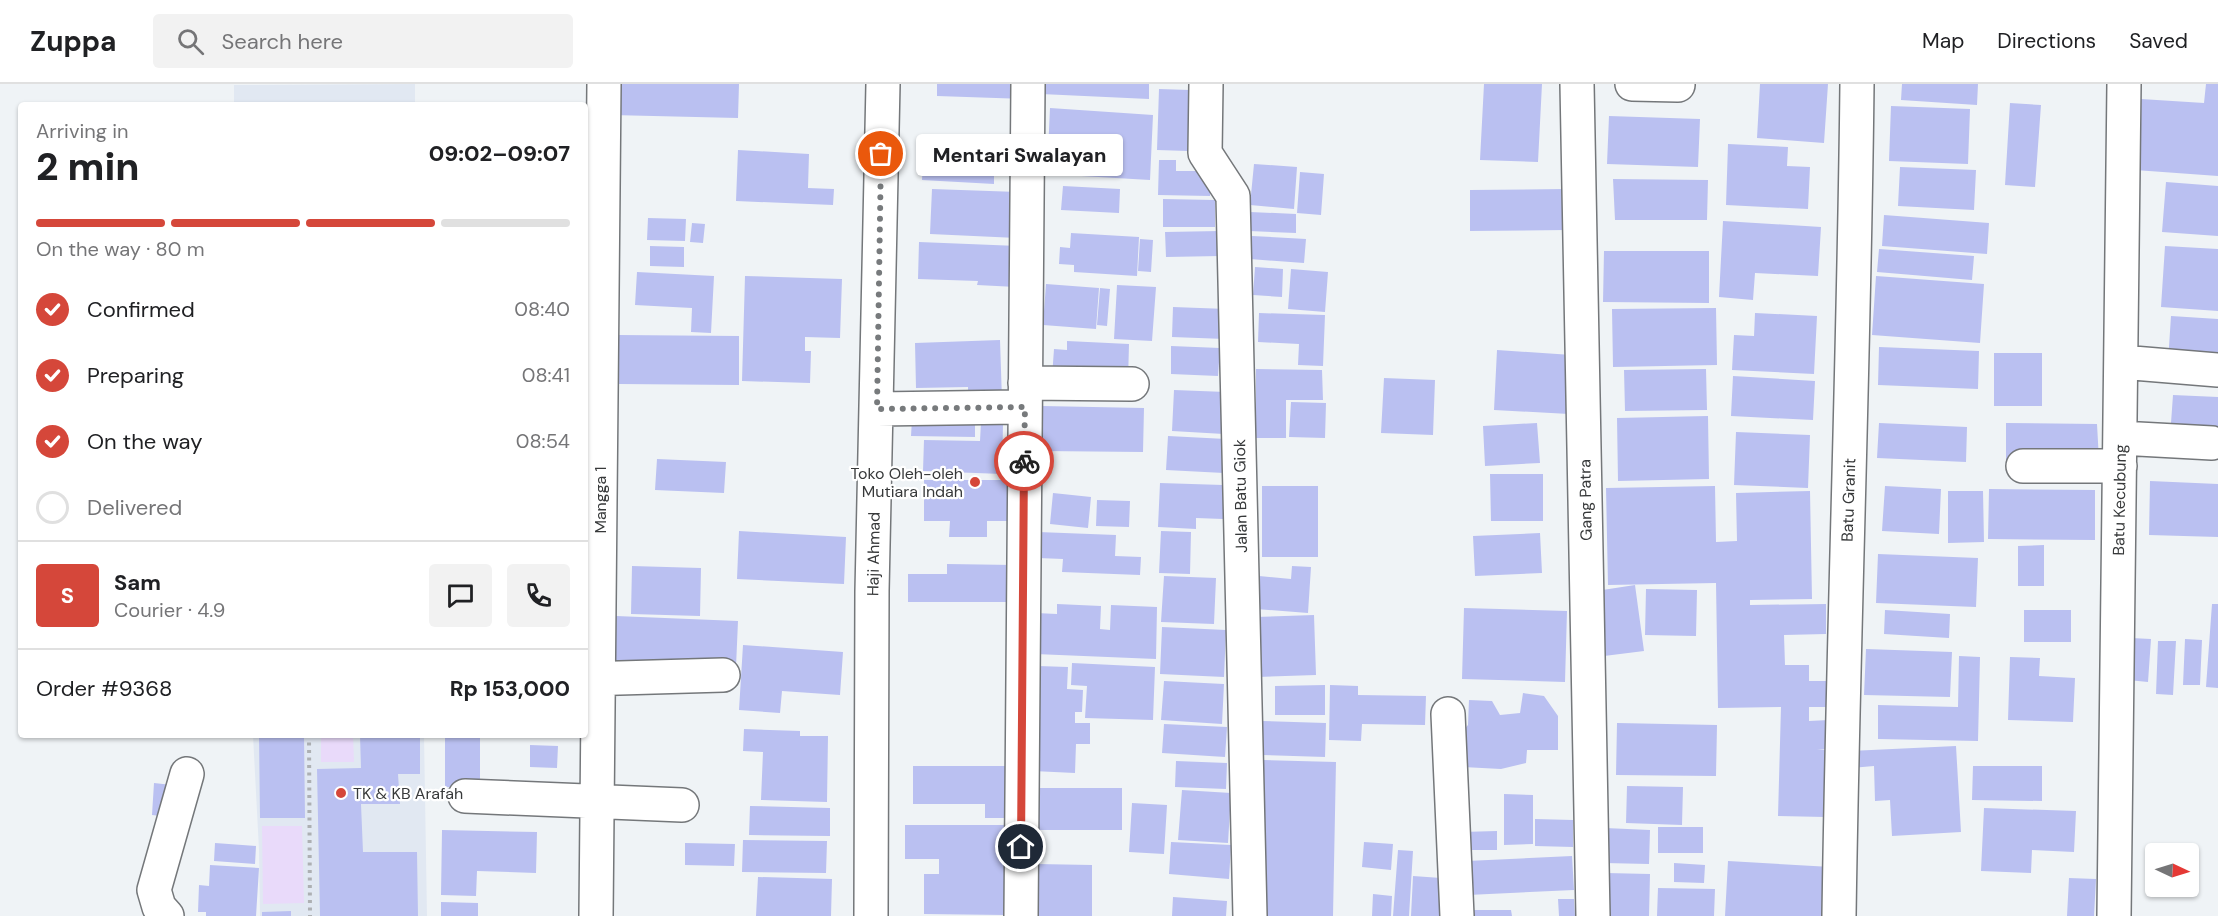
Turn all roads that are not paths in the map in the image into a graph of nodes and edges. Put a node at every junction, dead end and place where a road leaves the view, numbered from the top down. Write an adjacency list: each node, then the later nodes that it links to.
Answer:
1 (604, 84): 19 (street, Mangga 1)
2 (883, 84): 14 (street, Haji Ahmad)
3 (1028, 84): 13 (street)
4 (1206, 84): 29 (street, Jalan Batu Giok)
5 (1577, 84): 31 (street, Gang Patra)
6 (1632, 84): 9 (street)
7 (1857, 84): 32 (street, Batu Granit)
8 (2124, 84): 10 (street, Batu Kecubung)
9 (1678, 86)
10 (2121, 362): 11 (street); 16 (street, Batu Kecubung)
11 (2218, 370)
12 (1132, 384): 13 (street)
13 (1025, 395): 14 (street); 28 (street)
14 (877, 409): 27 (street, Haji Ahmad)
15 (2212, 443): 16 (street)
16 (2120, 452): 17 (street); 33 (street, Batu Kecubung)
17 (2023, 466)
18 (723, 675): 19 (street)
19 (592, 679): 23 (street, Mangga 1)
20 (1448, 714): 30 (street)
21 (187, 774): 25 (street)
22 (465, 796): 23 (street)
23 (597, 801): 24 (street); 26 (street, Mangga 1)
24 (682, 806)
25 (167, 916)
26 (596, 916)
27 (871, 916)
28 (1021, 916)
29 (1250, 916)
30 (1457, 916)
31 (1593, 916)
32 (1839, 916)
33 (2114, 916)

